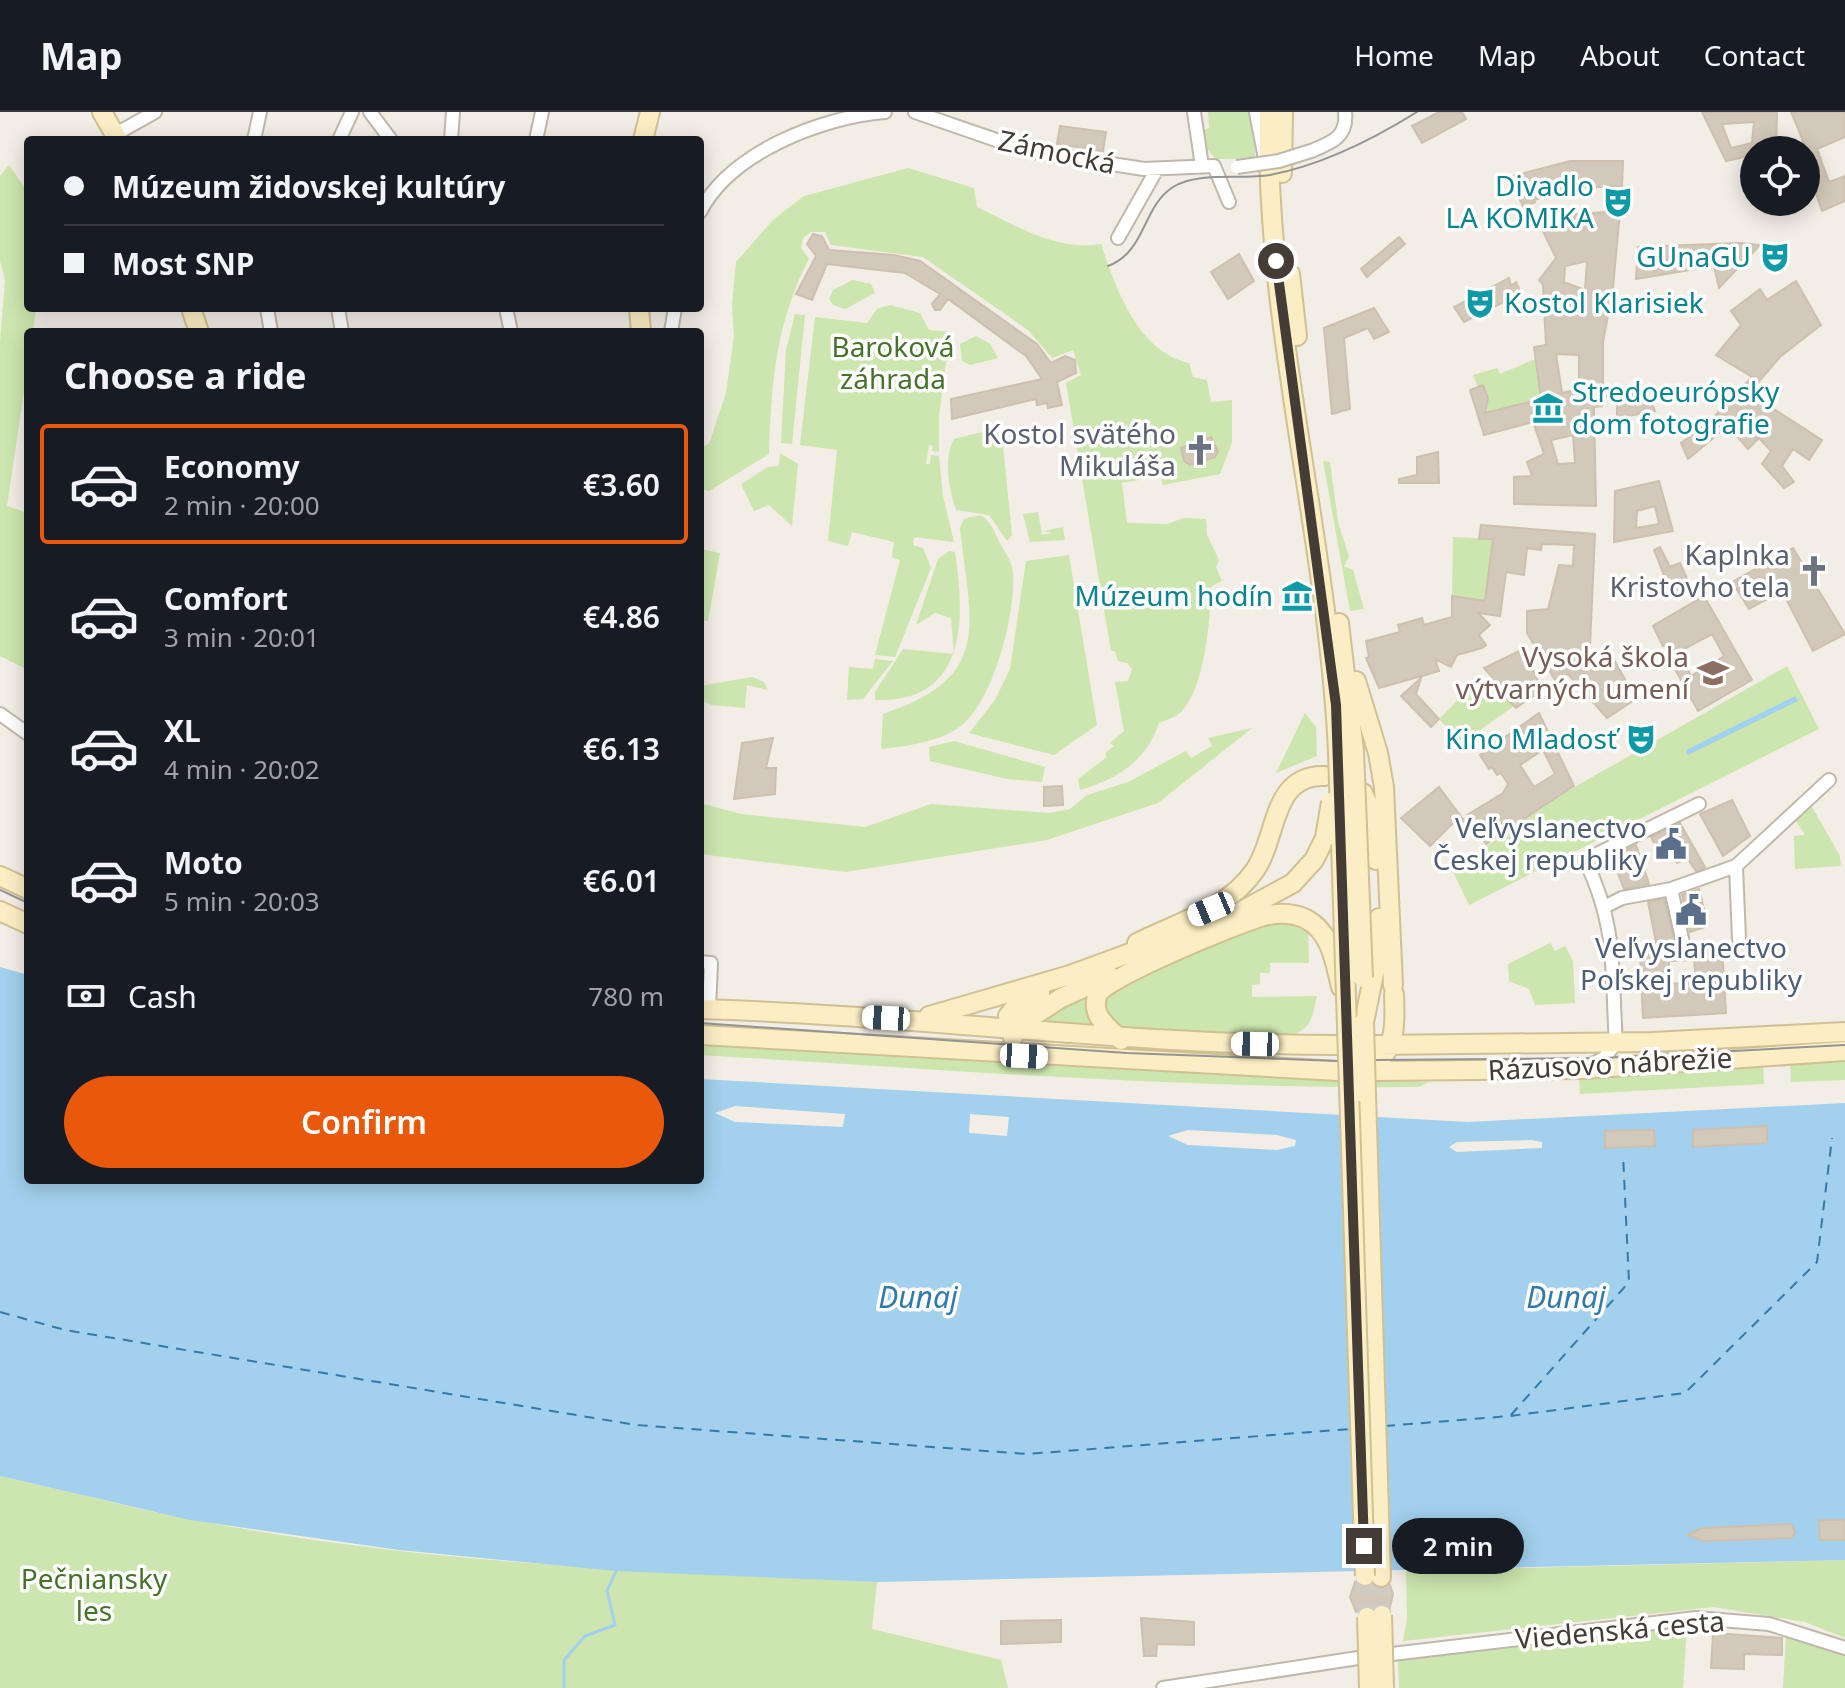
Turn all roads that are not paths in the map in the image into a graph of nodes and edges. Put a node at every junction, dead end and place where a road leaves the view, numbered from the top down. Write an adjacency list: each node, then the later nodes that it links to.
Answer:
1 (102, 112): 16 (main road)
2 (155, 112): 17 (street)
3 (260, 112): 18 (street)
4 (352, 112): 19 (street)
5 (370, 112): 20 (street)
6 (453, 112): 21 (street)
7 (542, 112): 22 (street)
8 (650, 112): 23 (main road)
9 (885, 112): 28 (street)
10 (915, 112): 24 (street, Zámocká)
11 (1194, 112): 25 (street)
12 (1256, 112): 26 (street)
13 (1269, 112): 26 (main road)
14 (1283, 112): 30 (main road)
15 (1345, 112): 25 (street, Zámocká, bridge)
16 (115, 136)
17 (118, 136)
18 (255, 136)
19 (341, 136)
20 (388, 136)
21 (451, 136)
22 (537, 136)
23 (644, 136)
24 (1157, 169): 25 (street, Zámocká); 29 (street)
25 (1211, 169): 27 (street)
26 (1270, 178): 33 (main road)
27 (1229, 202)
28 (704, 205)
29 (1118, 238)
30 (1344, 657): 33 (main road); 54 (main road)
31 (0, 714): 32 (street)
32 (24, 731)
33 (1346, 751): 48 (main road, bridge); 52 (main road, bridge)
34 (1325, 776): 48 (main road)
35 (1829, 780): 38 (street)
36 (1363, 793): 52 (main road)
37 (1699, 804): 42 (street)
38 (1736, 866): 41 (street); 45 (street)
39 (0, 876): 40 (main road)
40 (24, 887)
41 (1671, 889): 42 (street); 46 (street)
42 (1606, 906): 59 (street)
43 (0, 911): 44 (main road)
44 (24, 922)
45 (1739, 939)
46 (1683, 943)
47 (704, 962): 51 (street)
48 (1095, 965): 50 (main road)
49 (1139, 968): 52 (main road, bridge); 55 (main road); 58 (main road)
50 (1070, 975): 53 (main road); 55 (main road)
51 (704, 1009): 53 (main road)
52 (1355, 1018): 69 (main road, bridge)
53 (903, 1019): 55 (main road)
54 (1395, 1025): 61 (main road); 62 (main road)
55 (1012, 1029): 58 (main road); 64 (main road); 65 (main road)
56 (1845, 1032): 59 (main road, Rázusovo nábrežie)
57 (704, 1035): 64 (main road)
58 (1121, 1040): 60 (main road)
59 (1616, 1043): 62 (main road, Rázusovo nábrežie); 66 (street); 67 (street)
60 (1329, 1045)
61 (1383, 1045): 62 (main road, Rázusovo nábrežie); 67 (main road, Rázusovo nábrežie)
62 (1431, 1045)
63 (1845, 1051): 66 (main road, Rázusovo nábrežie)
64 (976, 1052): 65 (main road)
65 (1024, 1056): 68 (main road)
66 (1655, 1064): 67 (main road, Rázusovo nábrežie)
67 (1583, 1069)
68 (1339, 1071)
69 (1373, 1576)
70 (1845, 1648): 71 (street, Viedenská cesta)
71 (1392, 1654)
72 (1358, 1658): 73 (street)
73 (1163, 1688)
74 (1369, 1688): 75 (main road, bridge)
75 (1384, 1688)

